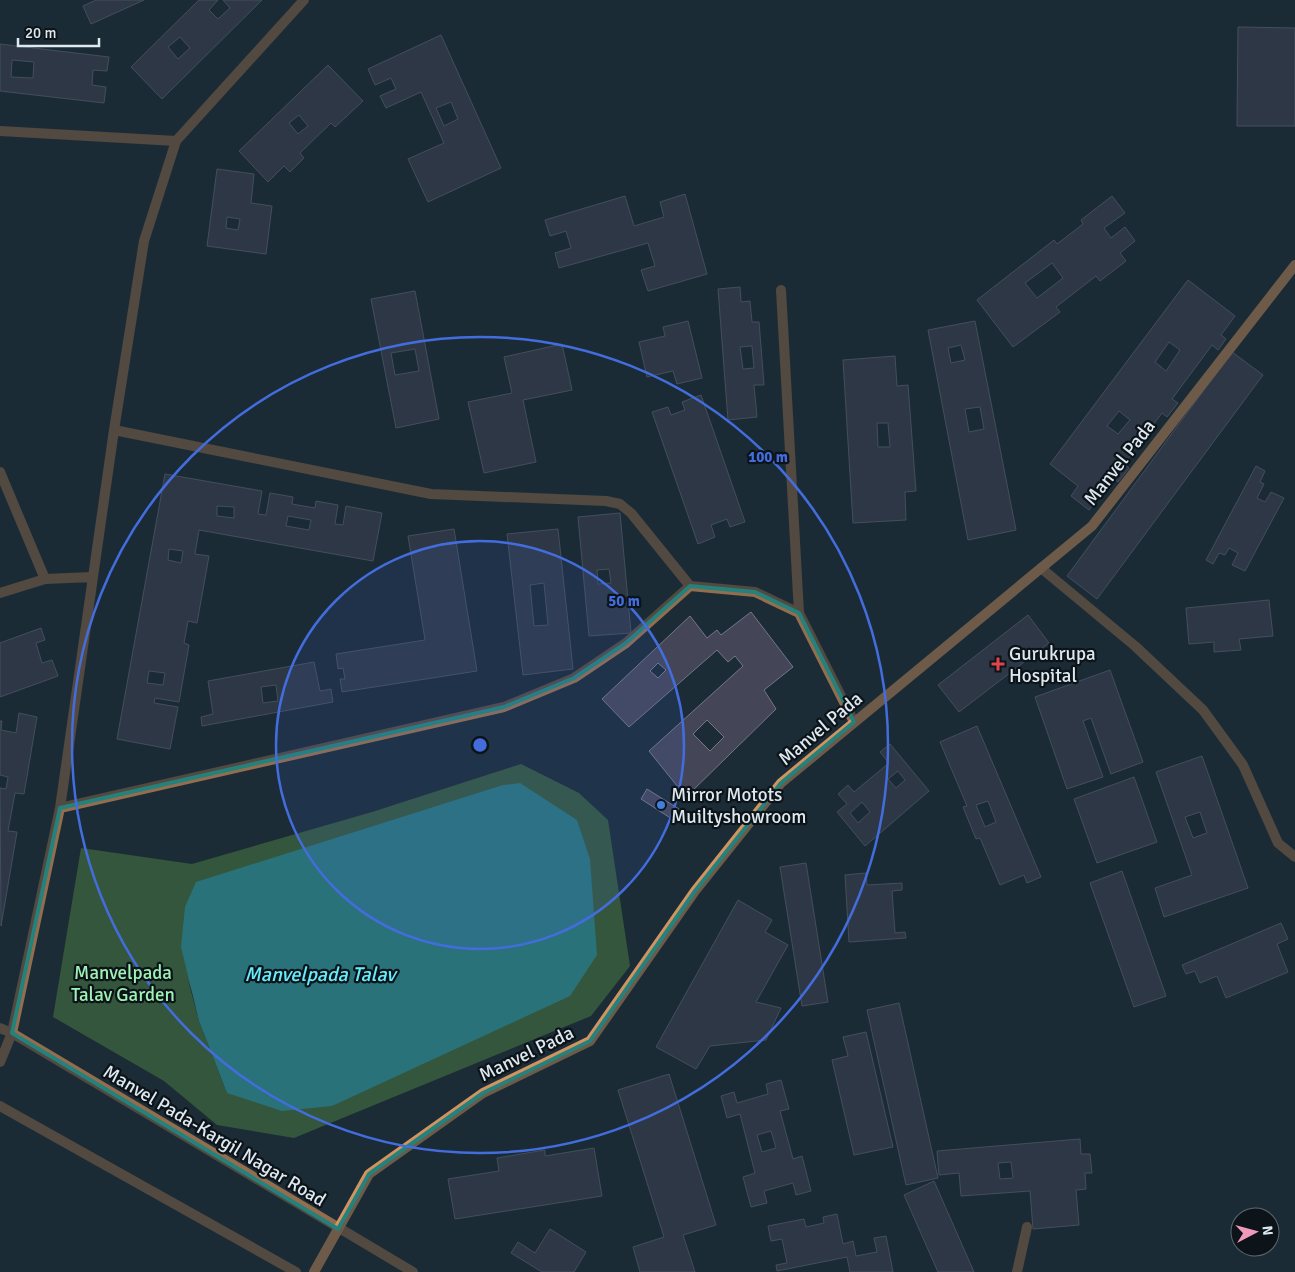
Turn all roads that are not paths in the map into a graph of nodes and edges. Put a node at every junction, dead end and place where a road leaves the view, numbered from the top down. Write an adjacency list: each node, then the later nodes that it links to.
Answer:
1 (304, 0): 3 (street)
2 (0, 131): 3 (street)
3 (176, 141): 6 (street)
4 (1295, 265): 8 (main road, Manvel Pada)
5 (781, 290): 13 (street)
6 (114, 430): 9 (street); 11 (street)
7 (0, 472): 10 (street)
8 (1041, 568): 14 (main road, Manvel Pada); 16 (street)
9 (93, 577): 10 (street); 15 (street)
10 (45, 579): 12 (street)
11 (690, 586): 13 (street); 15 (street)
12 (0, 593)
13 (799, 613): 14 (street)
14 (854, 722): 22 (main road, Manvel Pada)
15 (60, 808): 18 (street)
16 (1295, 857)
17 (0, 1028): 18 (street, Manvel Pada-Kargil Nagar Road)
18 (12, 1033): 19 (street); 22 (street, Manvel Pada-Kargil Nagar Road)
19 (0, 1062)
20 (0, 1106): 23 (street)
21 (1027, 1228): 26 (street)
22 (338, 1229): 24 (main road, Manvel Pada); 25 (street, Manvel Pada-Kargil Nagar Road)
23 (296, 1272)
24 (314, 1272)
25 (413, 1272)
26 (1017, 1272)

